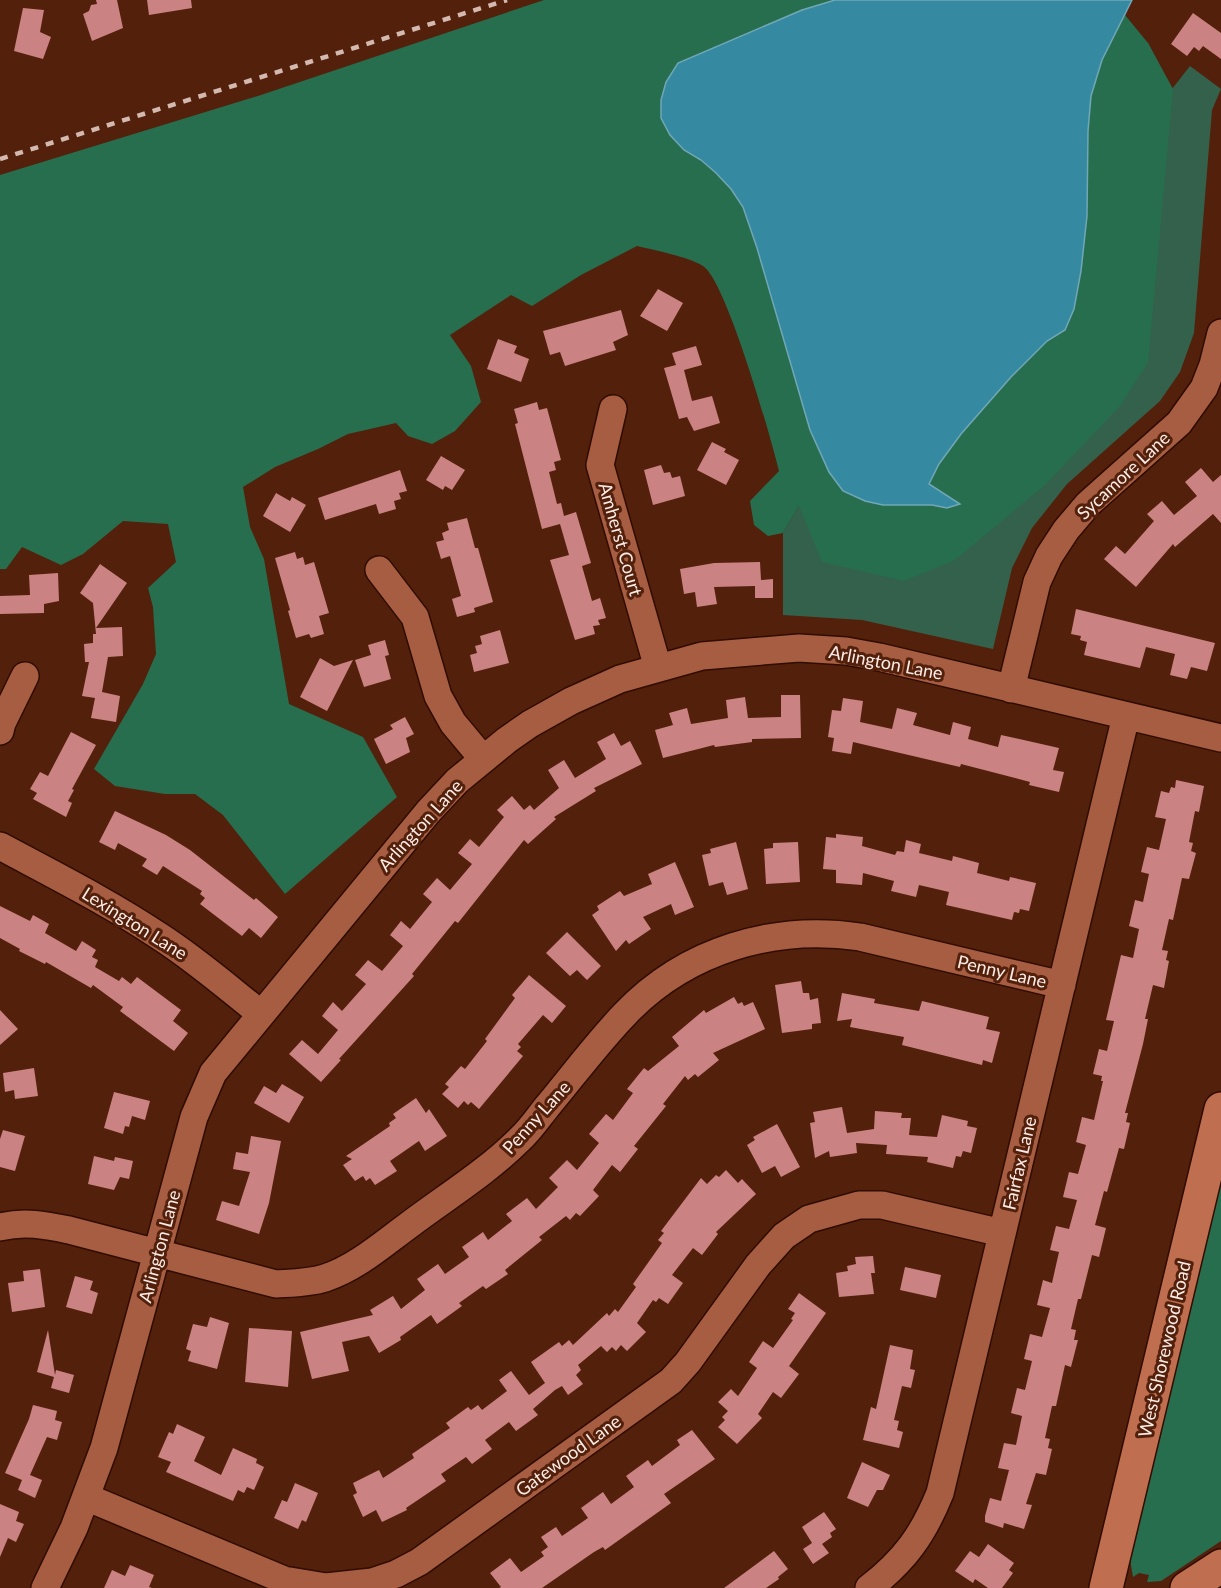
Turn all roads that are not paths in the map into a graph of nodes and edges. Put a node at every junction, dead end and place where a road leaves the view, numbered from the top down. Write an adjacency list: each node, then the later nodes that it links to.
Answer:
1 (1221, 333): 6 (street, Sycamore Lane)
2 (613, 409): 4 (street, Amherst Court)
3 (379, 570): 10 (street)
4 (658, 668): 6 (street, Arlington Lane); 10 (street, Arlington Lane)
5 (25, 676): 8 (street)
6 (1011, 689): 7 (street, Arlington Lane)
7 (1126, 716): 9 (street, Arlington Lane); 12 (street, Fairfax Lane)
8 (0, 731)
9 (1221, 738)
10 (483, 759): 13 (street, Arlington Lane)
11 (0, 846): 13 (street, Lexington Lane)
12 (1062, 985): 16 (street, Fairfax Lane); 17 (street, Penny Lane)
13 (261, 1014): 17 (street, Arlington Lane)
14 (1221, 1109): 22 (main road, West Shorewood Road)
15 (0, 1227): 17 (street, Penny Lane)
16 (1002, 1233): 18 (street, Gatewood Lane); 21 (street, Fairfax Lane)
17 (157, 1254): 18 (street, Arlington Lane)
18 (86, 1497): 20 (street, Arlington Lane)
19 (1221, 1566): 23 (main road)
20 (45, 1588)
21 (869, 1588)
22 (1106, 1588)
23 (1187, 1588)

